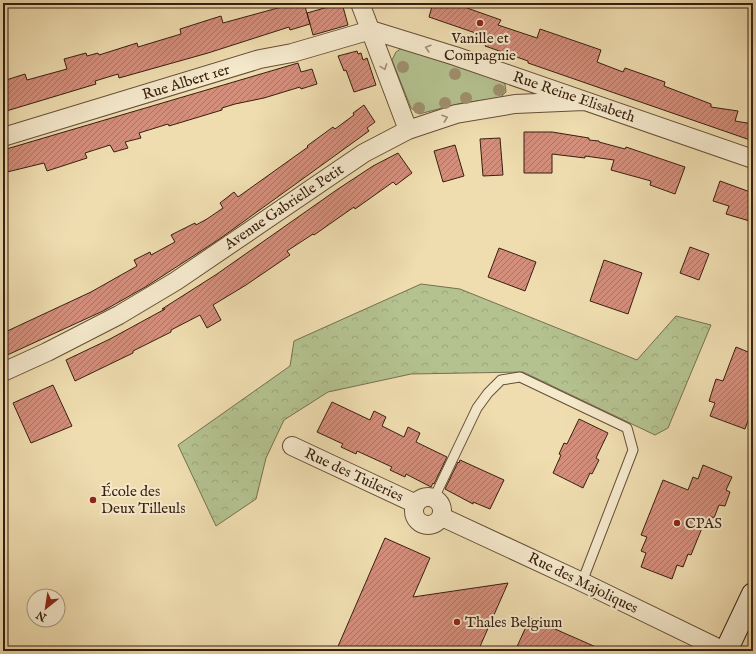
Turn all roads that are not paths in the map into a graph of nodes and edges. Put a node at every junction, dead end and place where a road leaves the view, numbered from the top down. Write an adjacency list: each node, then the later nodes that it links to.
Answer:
1 (360, 3): 2 (street)
2 (371, 30): 3 (street, Rue Reine Elisabeth, one-way to 2); 4 (street, one-way to 4); 5 (street, Rue Albert 1er)
3 (584, 101): 4 (street, Avenue Gabrielle Petit, one-way to 3); 6 (street, Rue Reine Elisabeth)
4 (408, 130): 7 (street, Avenue Gabrielle Petit)
5 (3, 137)
6 (753, 159)
7 (3, 372)
8 (292, 446): 10 (street, Rue des Tuileries)
9 (434, 498): 10 (street); 11 (street); 12 (lane)
10 (416, 504): 11 (street)
11 (442, 517): 12 (street, Rue des Majoliques)
12 (582, 582): 14 (street, Rue des Majoliques)
13 (753, 594): 14 (street)
14 (725, 651)

